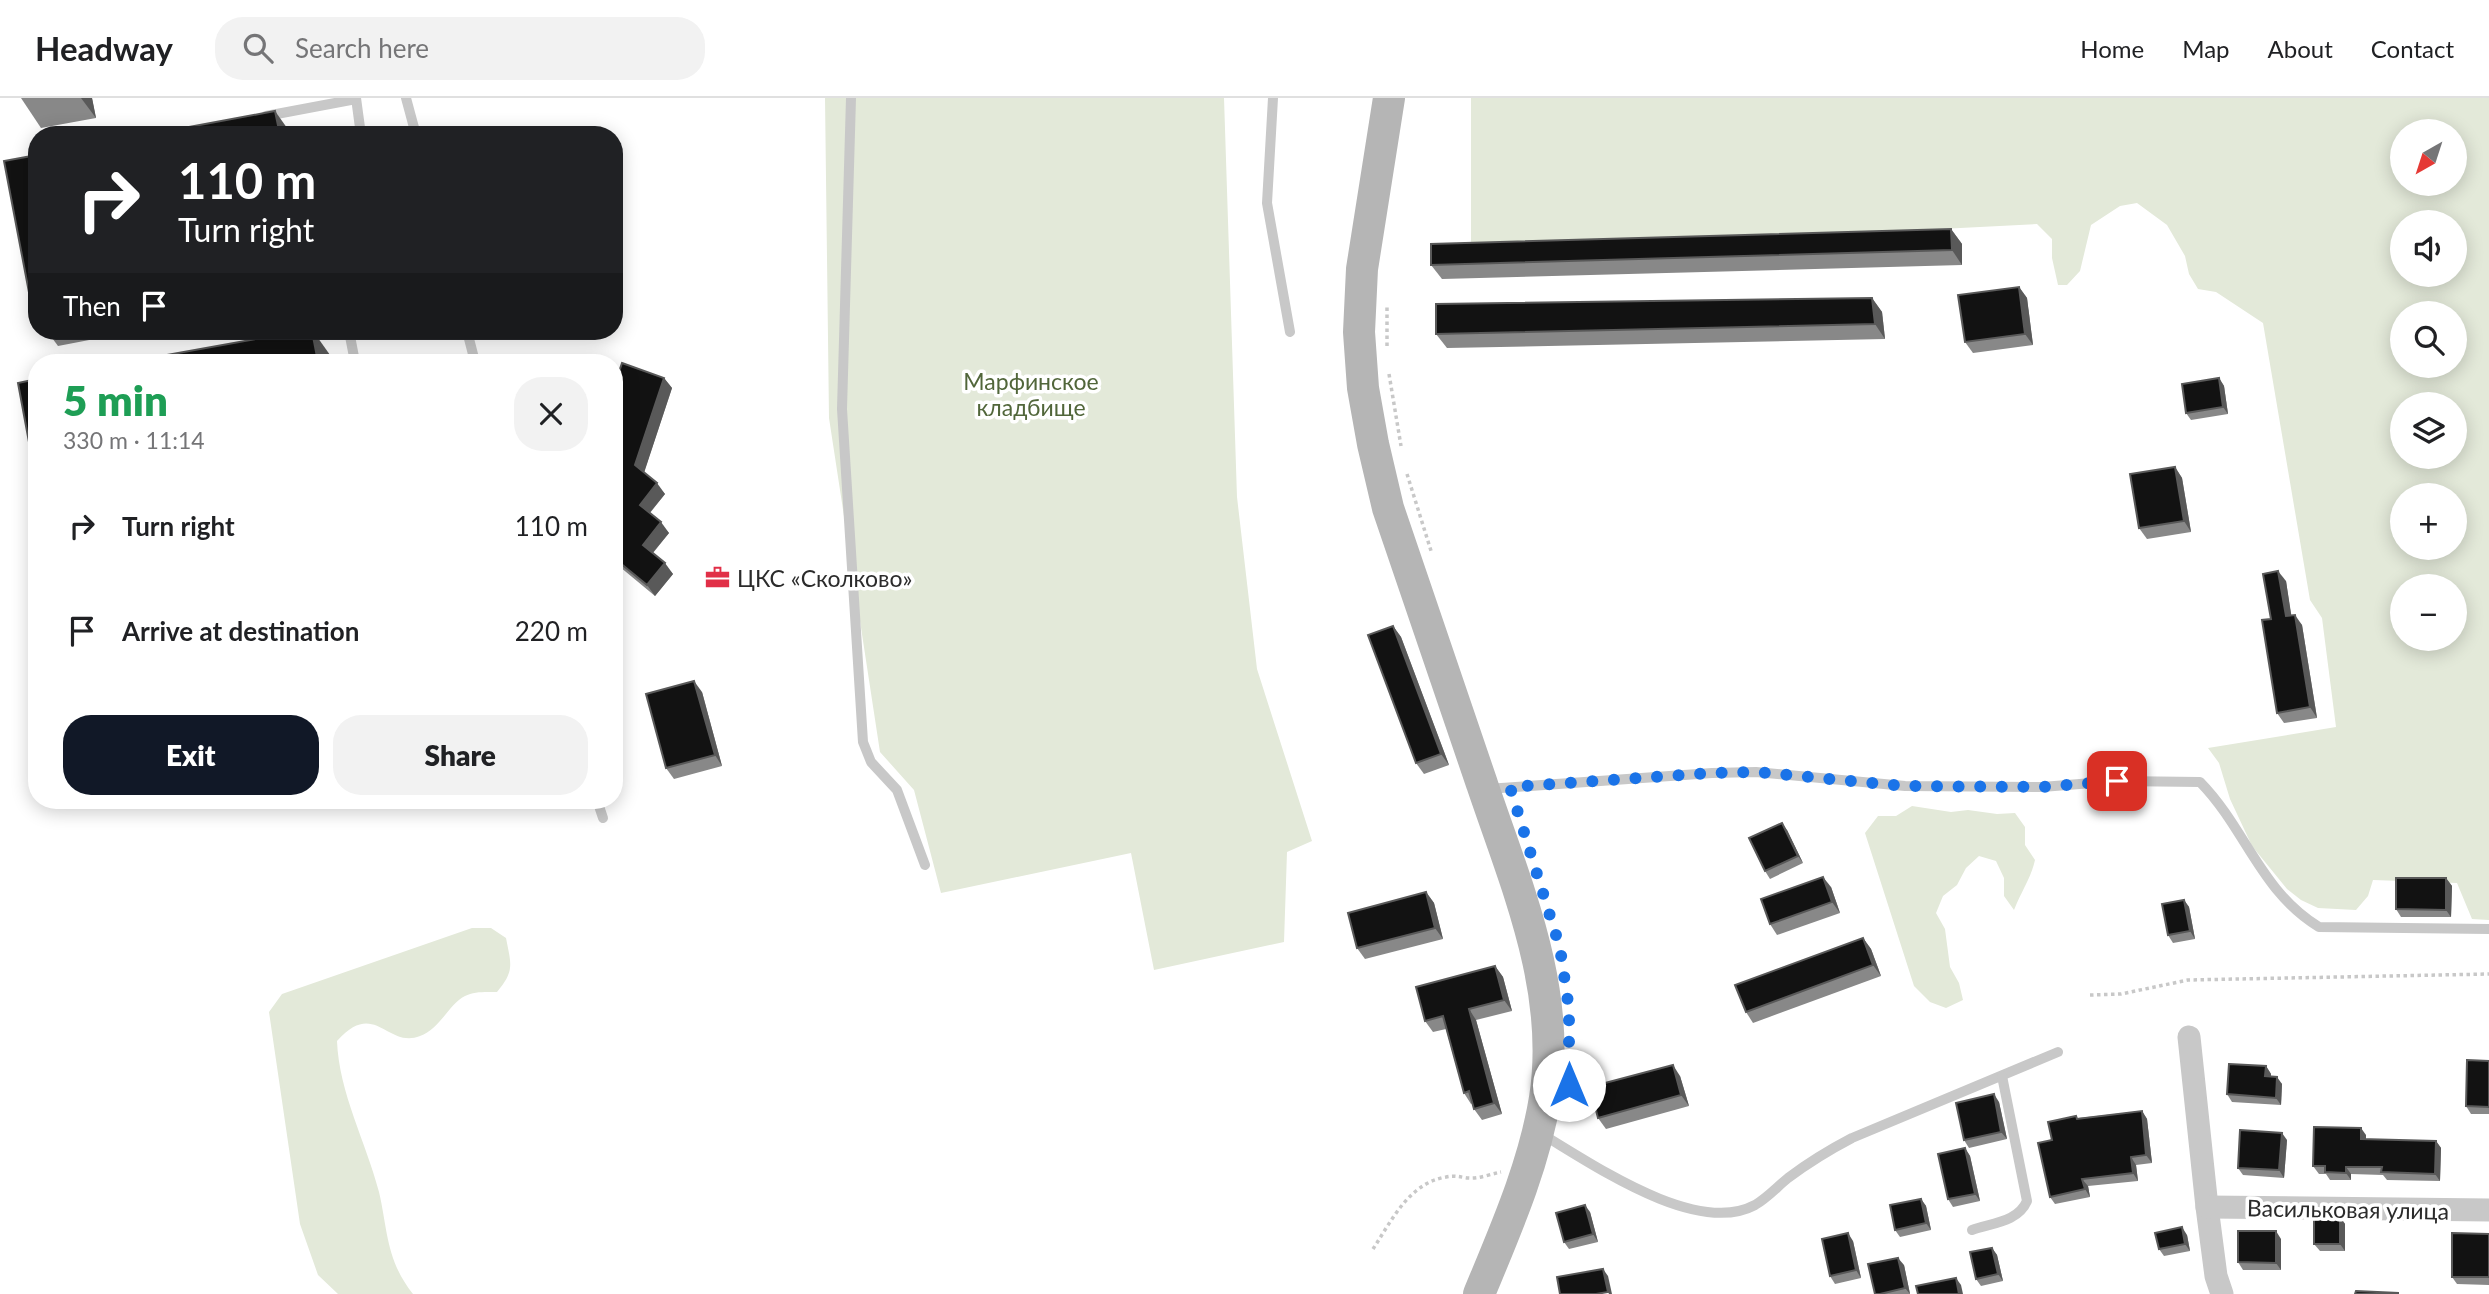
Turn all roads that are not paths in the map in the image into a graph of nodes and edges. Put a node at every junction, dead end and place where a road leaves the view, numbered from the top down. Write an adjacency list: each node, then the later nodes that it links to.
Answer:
1 (407, 98): 8 (lane)
2 (851, 98): 13 (lane)
3 (1273, 98): 9 (lane)
4 (1389, 98): 10 (street)
5 (356, 99): 6 (lane); 7 (lane)
6 (253, 118)
7 (360, 126)
8 (414, 126)
9 (1290, 332)
10 (1484, 789): 14 (lane); 18 (street)
11 (600, 809): 12 (lane)
12 (603, 818)
13 (925, 865)
14 (2489, 929)
15 (2189, 1037): 19 (street)
16 (2058, 1052): 17 (lane)
17 (2002, 1076): 18 (lane); 21 (lane)
18 (1538, 1131): 22 (street)
19 (2207, 1207): 20 (street, Васильковая улица); 23 (street)
20 (2489, 1210)
21 (1972, 1230)
22 (1479, 1294)
23 (2222, 1294)

